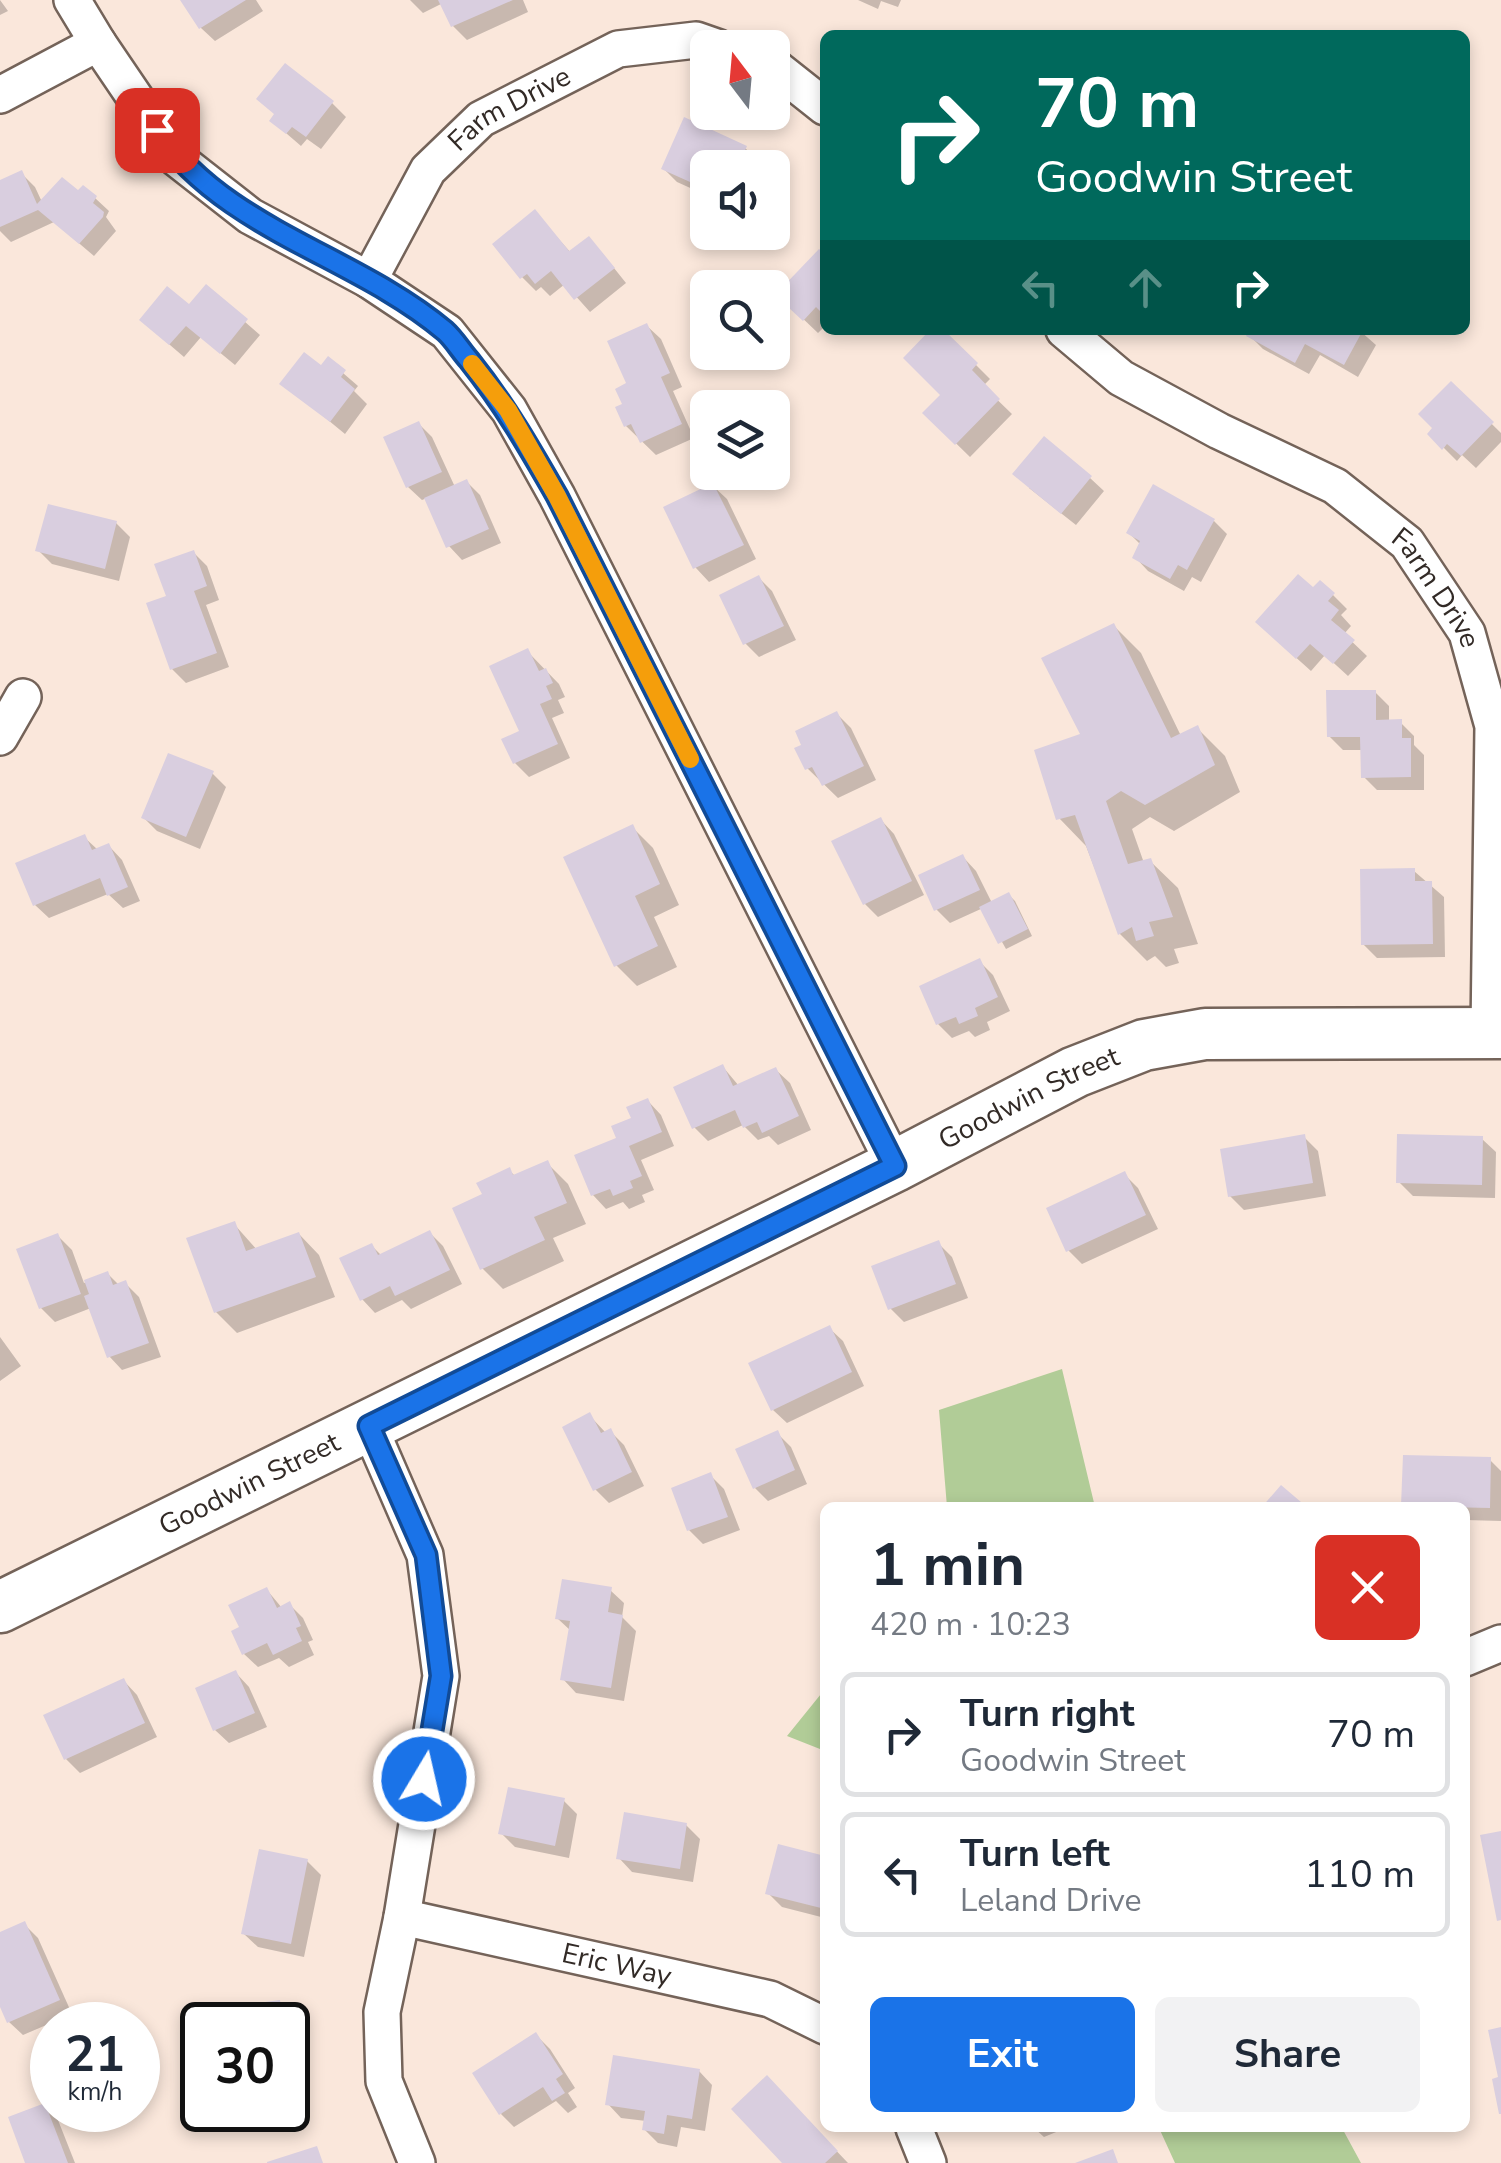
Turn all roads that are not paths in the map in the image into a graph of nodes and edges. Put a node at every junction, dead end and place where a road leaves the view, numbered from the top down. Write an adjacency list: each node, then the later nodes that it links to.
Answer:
1 (72, 0): 3 (street)
2 (690, 41): 7 (street, Farm Drive)
3 (98, 43): 5 (street); 7 (street)
4 (790, 79): 6 (street)
5 (0, 95)
6 (820, 103)
7 (369, 280): 12 (street)
8 (1070, 335): 11 (street, Farm Drive)
9 (23, 697): 10 (street)
10 (0, 737)
11 (1495, 1033): 12 (street, Goodwin Street)
12 (895, 1166): 13 (street, Goodwin Street)
13 (369, 1426): 14 (street, Goodwin Street); 17 (street)
14 (0, 1607)
15 (1501, 1643): 16 (street)
16 (1470, 1656)
17 (402, 1918): 18 (street, Eric Way); 20 (street)
18 (820, 2023)
19 (916, 2132): 21 (street)
20 (416, 2163)
21 (928, 2163)

